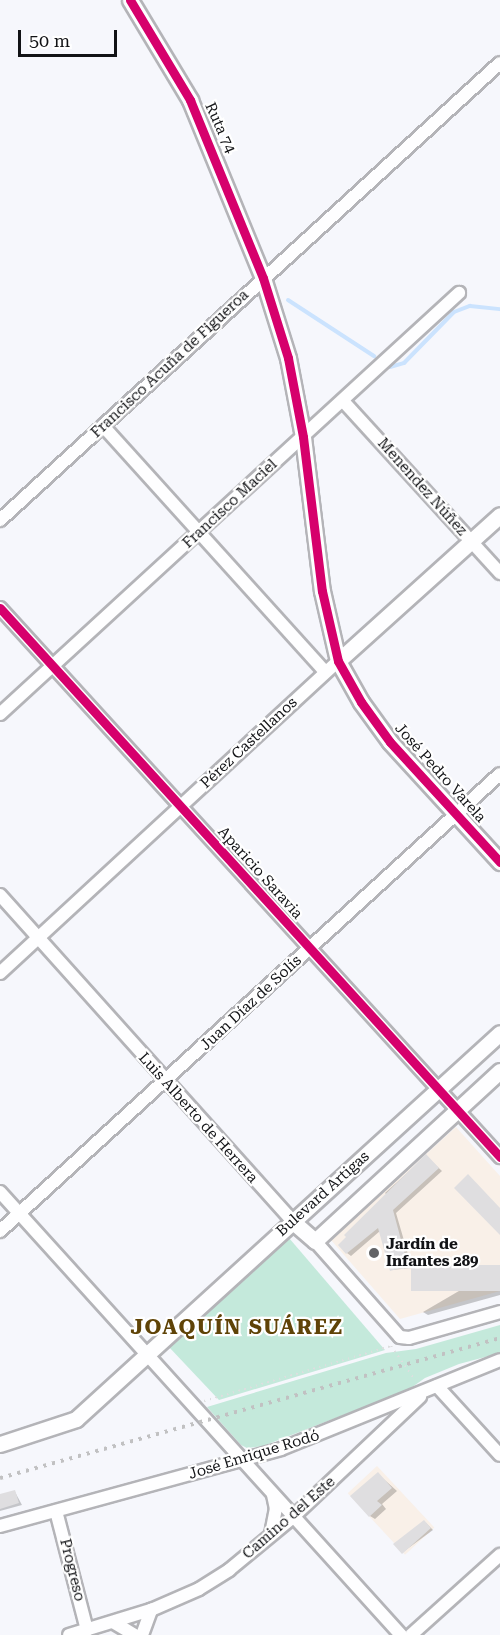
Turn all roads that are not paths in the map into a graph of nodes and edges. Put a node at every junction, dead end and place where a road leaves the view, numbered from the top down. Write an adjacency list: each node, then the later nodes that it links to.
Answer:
1 (130, 0): 3 (street, Ruta 74)
2 (500, 63): 3 (street, Francisco Acuña de Figueroa)
3 (263, 278): 6 (street, Francisco Acuña de Figueroa); 7 (street, Ruta 74)
4 (459, 293): 5 (street, Francisco Maciel)
5 (344, 401): 7 (street, Francisco Maciel); 11 (street, Menendez Núñez)
6 (103, 426): 9 (street, Francisco Acuña de Figueroa); 10 (street)
7 (303, 437): 10 (street, Francisco Maciel); 14 (street, José Pedro Varela)
8 (500, 515): 11 (street, Pérez Castellanos)
9 (0, 520)
10 (199, 532): 15 (street, Francisco Maciel); 16 (street)
11 (471, 541): 12 (street, Menendez Núñez); 14 (street, Pérez Castellanos)
12 (500, 573)
13 (0, 608): 15 (street, Aparicio Saravia)
14 (338, 661): 16 (street, Pérez Castellanos); 20 (street, José Pedro Varela)
15 (53, 666): 17 (street, Francisco Maciel); 19 (street, Aparicio Saravia)
16 (325, 672): 19 (street, Pérez Castellanos)
17 (0, 714)
18 (500, 774): 20 (street, Juan Díaz de Solís)
19 (180, 808): 23 (street, Pérez Castellanos); 24 (street, Aparicio Saravia)
20 (456, 814): 21 (street, José Pedro Varela); 24 (street, Juan Díaz de Solís)
21 (500, 862)
22 (0, 896): 23 (street, Luis Alberto de Herrera)
23 (39, 938): 25 (street, Pérez Castellanos); 28 (street, Luis Alberto de Herrera)
24 (309, 950): 28 (street, Juan Díaz de Solís); 29 (street, Aparicio Saravia)
25 (0, 973)
26 (500, 1033): 29 (street, Bulevard Artigas)
27 (500, 1071): 30 (street, Bulevard Artigas)
28 (165, 1082): 33 (street, Juan Díaz de Solís); 34 (street, Luis Alberto de Herrera)
29 (438, 1089): 30 (street, Aparicio Saravia); 34 (street, Bulevard Artigas)
30 (458, 1110): 31 (street, Aparicio Saravia); 36 (street, Bulevard Artigas)
31 (500, 1157)
32 (0, 1192): 33 (street)
33 (20, 1214): 35 (street, Juan Díaz de Solís); 38 (street)
34 (292, 1221): 36 (street, Luis Alberto de Herrera); 38 (street, Bulevard Artigas)
35 (0, 1232)
36 (315, 1241): 37 (street, Luis Alberto de Herrera)
37 (500, 1312)
38 (147, 1356): 42 (street, Bulevard Artigas); 44 (street)
39 (500, 1360): 40 (street, José Enrique Rodó)
40 (437, 1386): 41 (street, José Enrique Rodó); 43 (street)
41 (425, 1392): 44 (street, José Enrique Rodó); 47 (street, Camino del Este)
42 (0, 1444)
43 (500, 1455)
44 (244, 1460): 45 (street); 46 (street, José Enrique Rodó)
45 (273, 1495): 47 (street); 49 (street)
46 (56, 1511): 48 (street, José Enrique Rodó); 53 (street, Progreso)
47 (293, 1517): 49 (street, Camino del Este); 57 (street)
48 (0, 1526)
49 (271, 1534): 51 (street, Camino del Este)
50 (500, 1555): 58 (street)
51 (151, 1610): 52 (street, Camino del Este); 56 (street)
52 (113, 1622): 53 (street, Camino del Este); 55 (street)
53 (87, 1630): 54 (street, Camino del Este)
54 (69, 1635)
55 (135, 1635)
56 (142, 1635)
57 (401, 1635)
58 (411, 1635)

